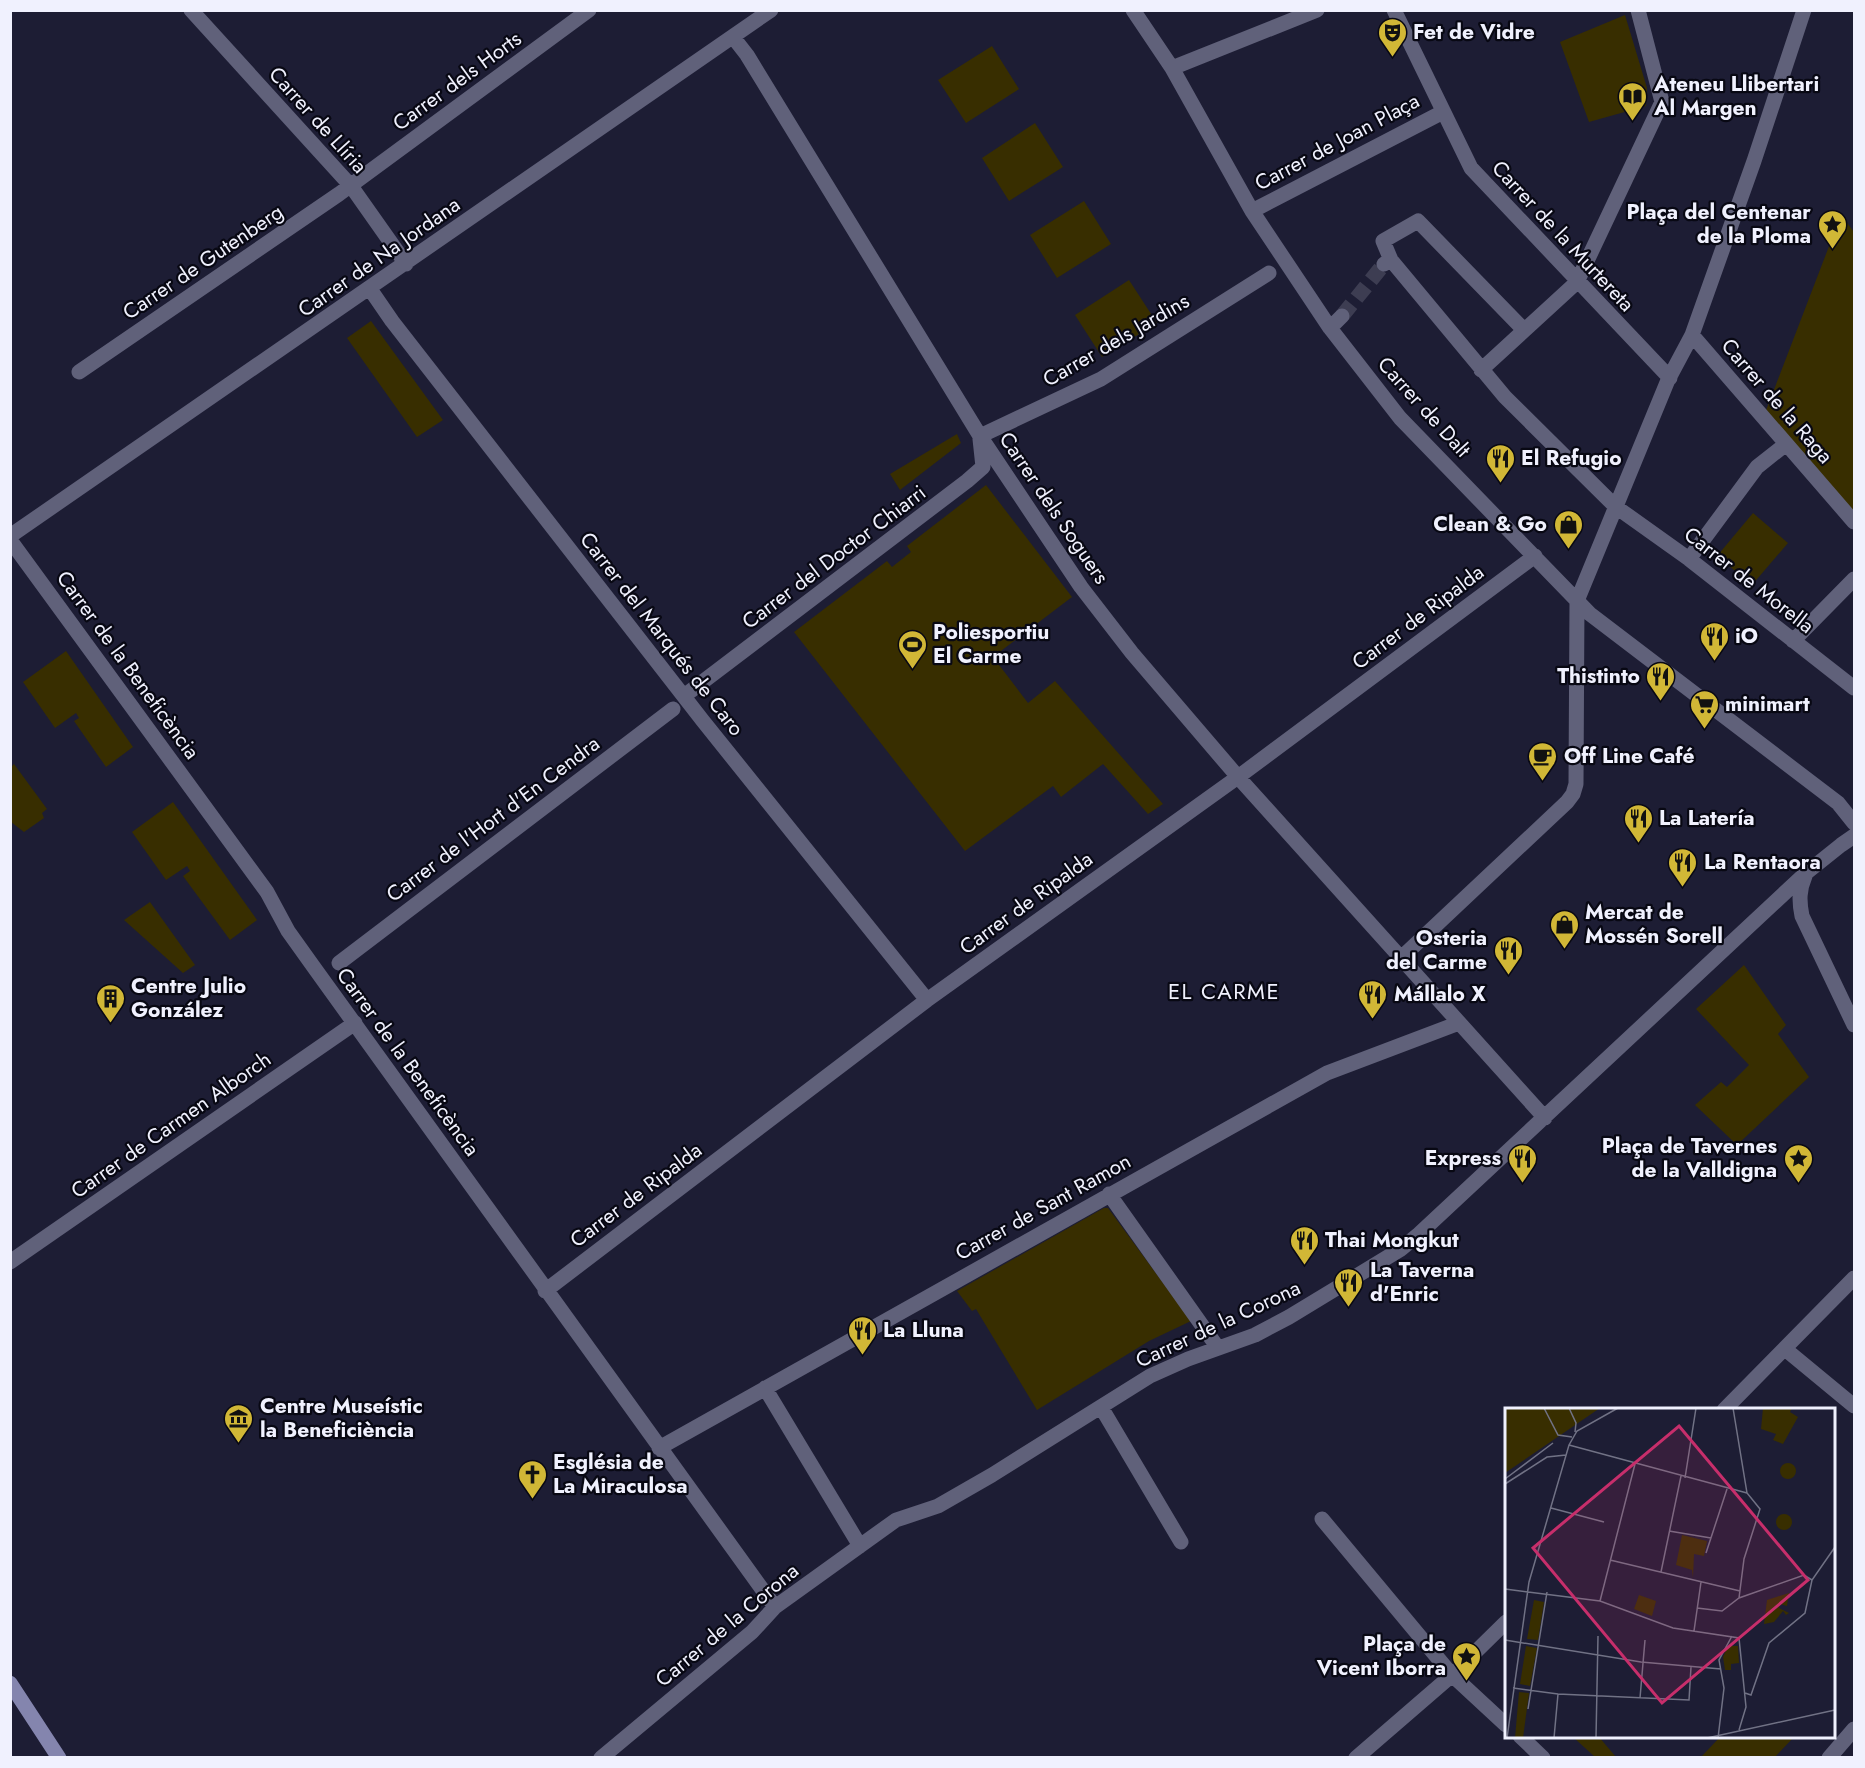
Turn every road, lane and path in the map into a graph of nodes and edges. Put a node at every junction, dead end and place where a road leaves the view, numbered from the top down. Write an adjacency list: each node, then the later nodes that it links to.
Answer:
1 (191, 10): 12 (street, Carrer de Llíria)
2 (589, 10): 12 (street, Carrer dels Horts)
3 (771, 10): 9 (street, Carrer de Na Jordana)
4 (1133, 10): 10 (street, Carrer de Dalt)
5 (1317, 10): 10 (street)
6 (1394, 10): 11 (street, Carrer de la Murtereta)
7 (1638, 10): 16 (street)
8 (1804, 10): 21 (street)
9 (733, 37): 14 (street, Carrer de Na Jordana); 25 (street, Carrer dels Soguers)
10 (1172, 68): 13 (street, Carrer de Dalt)
11 (1443, 112): 13 (street, Carrer de Joan Plaça); 16 (street, Carrer de la Murtereta)
12 (351, 186): 14 (street, Carrer de Llíria); 23 (street, Carrer de Gutenberg)
13 (1252, 211): 19 (street, Carrer de Dalt)
14 (406, 264): 17 (street, Carrer de Na Jordana)
15 (1269, 273): 25 (street, Carrer dels Jardins)
16 (1577, 282): 20 (street); 24 (street, Carrer de la Murtereta)
17 (370, 289): 29 (street, Carrer de Na Jordana); 36 (street, Carrer del Marqués de Caro)
18 (1341, 315): 19 (street)
19 (1330, 328): 30 (street, Carrer de Dalt)
20 (1524, 330): 22 (street); 22 (street, Carrer de Morella)
21 (1692, 335): 24 (street); 26 (street, Carrer de la Raga)
22 (1480, 370): 27 (street, Carrer de Morella)
23 (79, 372)
24 (1670, 378): 27 (street)
25 (980, 436): 36 (street, Carrer del Doctor Chiarri); 38 (street, Carrer dels Soguers)
26 (1786, 444): 28 (street, Carrer de la Raga); 31 (street)
27 (1616, 507): 31 (street, Carrer de Morella); 33 (street)
28 (1854, 522)
29 (10, 538): 45 (street, Carrer de la Beneficència)
30 (1535, 556): 33 (street, Carrer de Dalt); 38 (street, Carrer de Ripalda)
31 (1689, 559): 34 (street, Carrer de Morella)
32 (1854, 579): 34 (street)
33 (1577, 601): 39 (street, Carrer de Dalt); 42 (street)
34 (1793, 641): 35 (street, Carrer de Morella)
35 (1854, 688)
36 (684, 696): 44 (street, Carrer del Marqués de Caro)
37 (673, 709): 43 (street, Carrer de l'Hort d'En Cendra)
38 (1238, 777): 42 (street, Carrer dels Soguers); 44 (street, Carrer de Ripalda)
39 (1854, 823)
40 (1854, 837): 41 (street, Carrer de la Corona)
41 (1806, 873): 47 (street); 48 (street, Carrer de la Corona)
42 (1400, 959): 46 (street, Carrer dels Soguers)
43 (339, 963)
44 (927, 1000): 52 (street, Carrer de Ripalda)
45 (355, 1023): 50 (street, Carrer de Carmen Alborch); 52 (street, Carrer de la Beneficència)
46 (1459, 1023): 48 (street, Carrer dels Soguers); 49 (street, Carrer de Sant Ramon)
47 (1854, 1025)
48 (1545, 1118): 53 (street, Carrer de la Corona)
49 (1109, 1194): 53 (street); 55 (street, Carrer de Sant Ramon)
50 (10, 1262)
51 (1854, 1278): 54 (street)
52 (545, 1291): 59 (street, Carrer de la Beneficència)
53 (1218, 1348): 57 (street, Carrer de la Corona)
54 (1785, 1349): 56 (street); 58 (street)
55 (765, 1388): 59 (street, Carrer de Sant Ramon); 62 (street)
56 (1854, 1406)
57 (1101, 1407): 61 (street); 62 (street, Carrer de la Corona)
58 (1726, 1408)
59 (659, 1448): 63 (street, Carrer de la Beneficència)
60 (1322, 1519): 65 (street)
61 (1181, 1542)
62 (860, 1546): 63 (street, Carrer de la Corona)
63 (774, 1607): 71 (street, Carrer de la Corona)
64 (1505, 1623): 65 (street)
65 (1452, 1675): 67 (street); 72 (street)
66 (10, 1683): 70 (main road)
67 (1505, 1724)
68 (1854, 1729): 74 (street)
69 (1521, 1738): 73 (street)
70 (60, 1758)
71 (602, 1758)
72 (1356, 1758)
73 (1543, 1758)
74 (1829, 1758)

